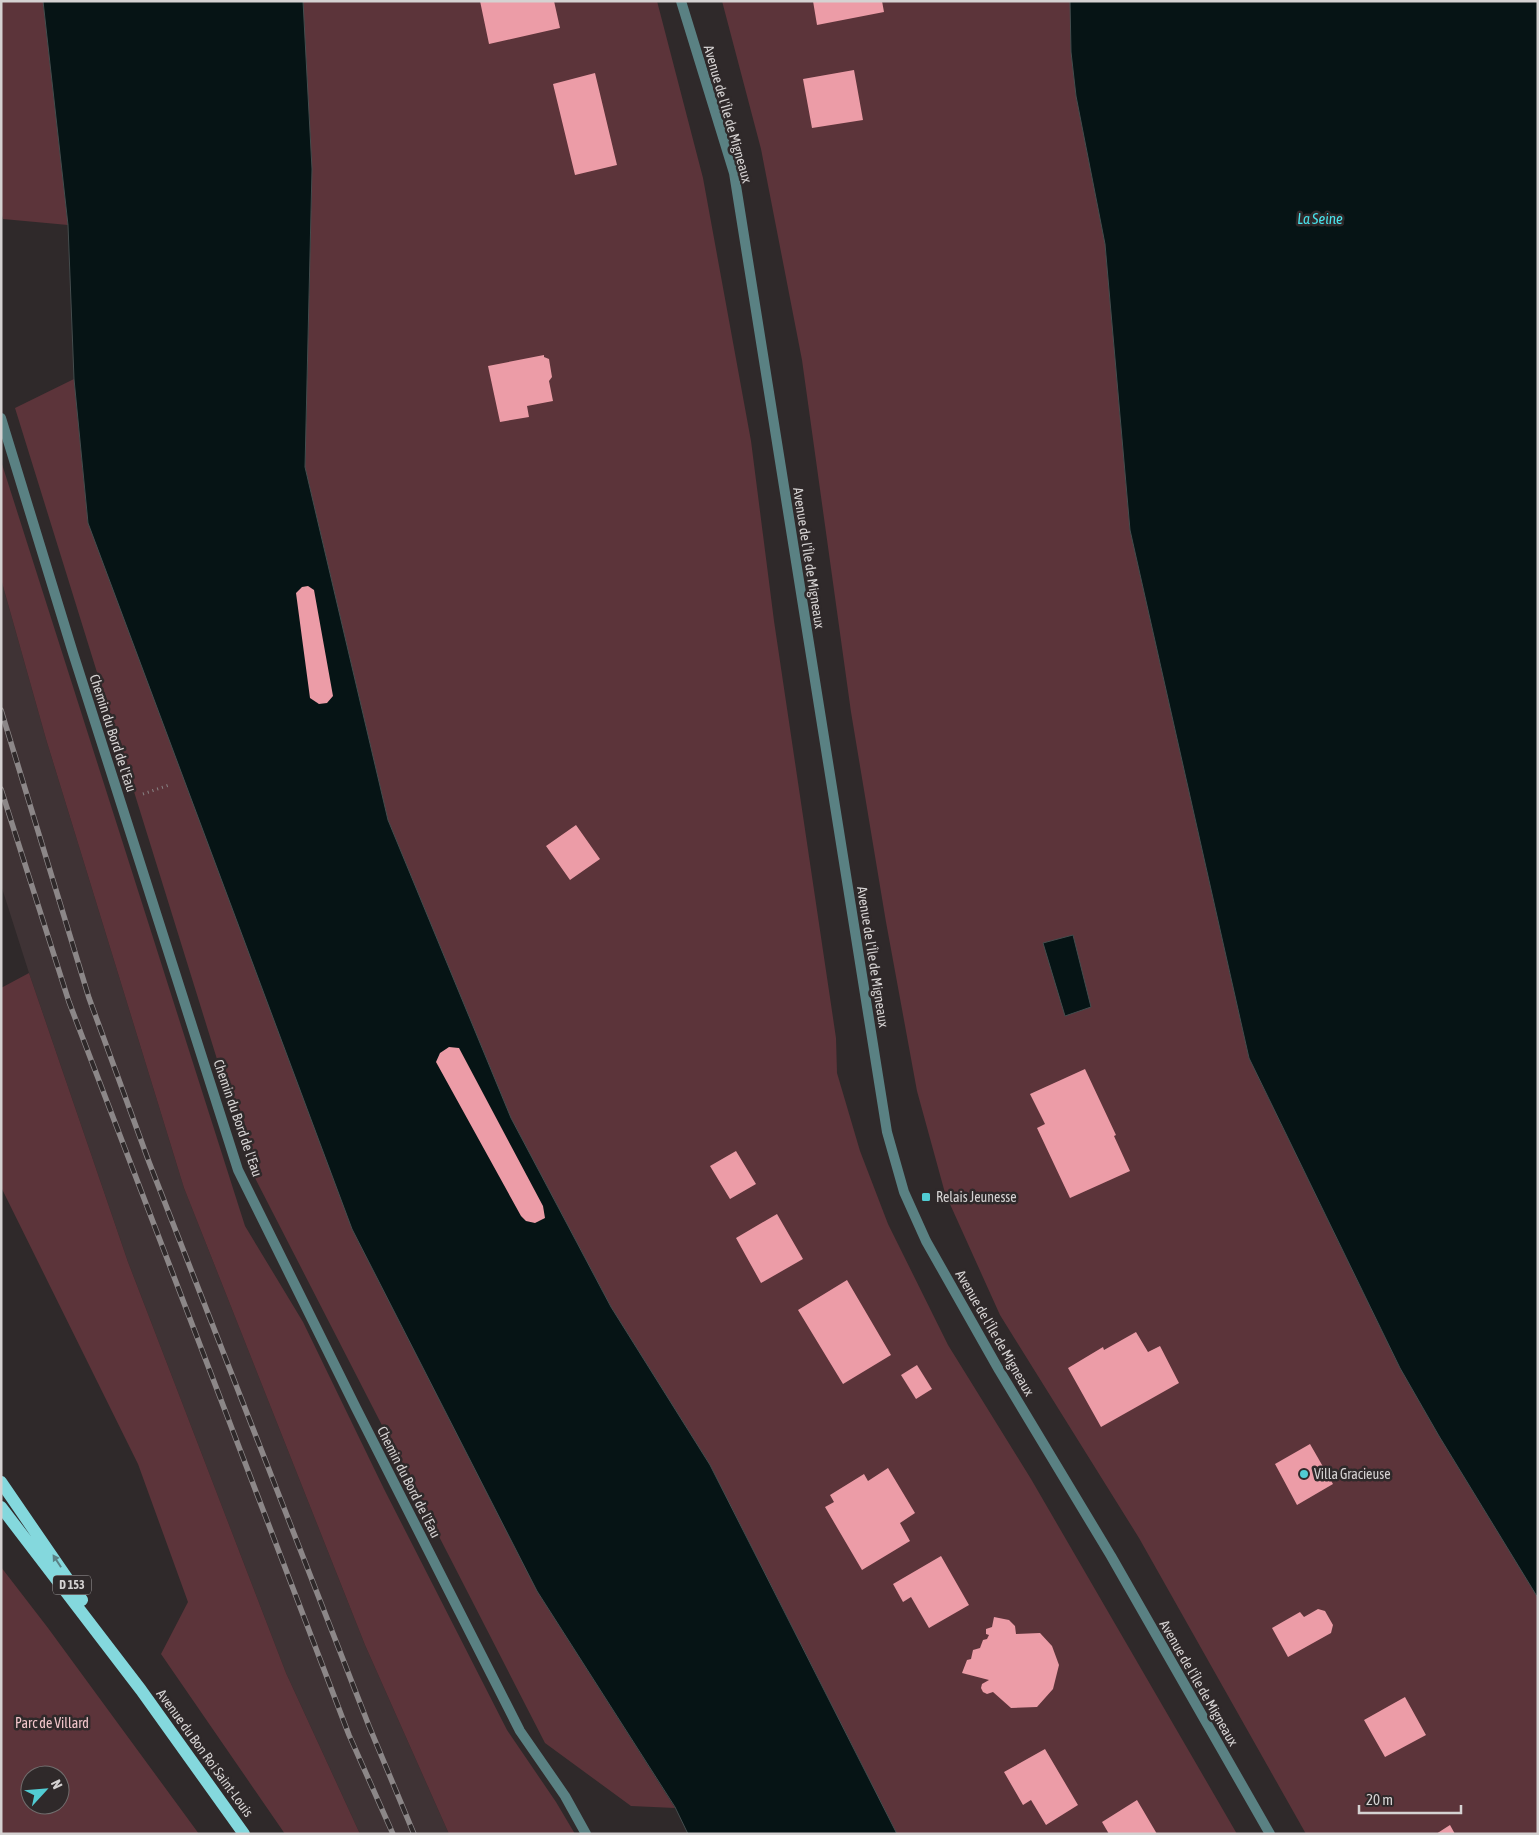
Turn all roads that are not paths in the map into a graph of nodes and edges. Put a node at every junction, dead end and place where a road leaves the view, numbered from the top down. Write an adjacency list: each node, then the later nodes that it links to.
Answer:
1 (681, 1): 8 (street, Avenue de l'Île de Migneaux)
2 (1, 418): 7 (street, Chemin du Bord de l'Eau)
3 (1, 1482): 5 (main road, Avenue du Bon Roi Saint-Louis / D 153, one-way to 3)
4 (1, 1507): 5 (main road, Avenue du Bon Roi Saint-Louis / D 153)
5 (141, 1690): 6 (main road, Avenue du Bon Roi Saint-Louis / D 153)
6 (244, 1834)
7 (586, 1834)
8 (1270, 1834)

